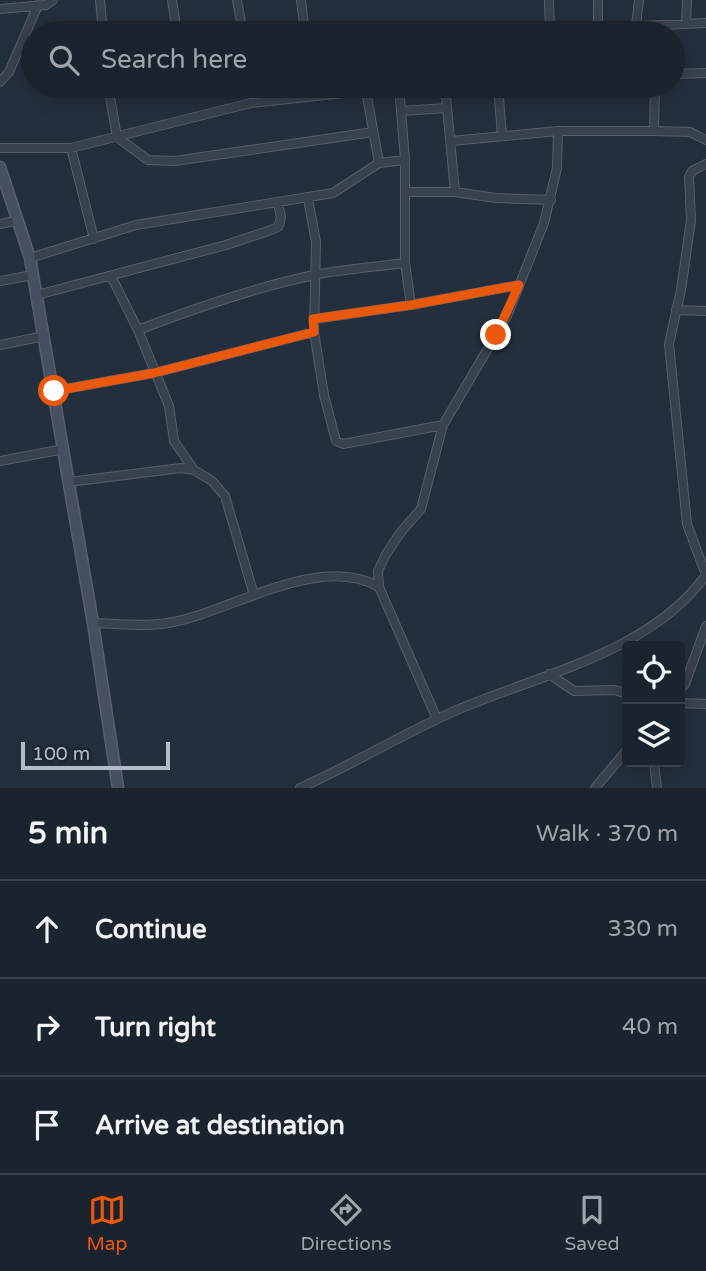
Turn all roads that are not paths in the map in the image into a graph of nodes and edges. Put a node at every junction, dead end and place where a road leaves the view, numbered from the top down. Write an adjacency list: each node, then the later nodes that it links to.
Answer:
1 (53, 0): 10 (street)
2 (100, 0): 13 (street)
3 (172, 0): 14 (street)
4 (237, 0): 15 (street)
5 (301, 0): 16 (street)
6 (549, 0): 17 (street)
7 (598, 0): 18 (street)
8 (639, 0): 19 (street)
9 (687, 0): 20 (street)
10 (38, 5): 11 (street); 12 (street)
11 (0, 9)
12 (31, 21)
13 (102, 21)
14 (175, 21)
15 (241, 21)
16 (304, 21)
17 (550, 21)
18 (598, 21)
19 (636, 21)
20 (686, 23): 21 (street)
21 (706, 23)
22 (21, 44): 25 (street)
23 (685, 74): 24 (street)
24 (706, 74)
25 (0, 82)
26 (110, 98): 39 (street)
27 (299, 98): 39 (street)
28 (367, 98): 37 (street)
29 (400, 98): 34 (street)
30 (446, 98): 33 (street)
31 (499, 98): 38 (street)
32 (655, 98): 36 (street)
33 (447, 108): 34 (street); 41 (street)
34 (401, 111): 44 (street)
35 (558, 131): 36 (street); 38 (street); 51 (street)
36 (654, 131): 40 (street)
37 (373, 132): 39 (street); 45 (street)
38 (502, 135): 41 (street)
39 (117, 137): 43 (street)
40 (706, 140)
41 (451, 141): 49 (street)
42 (0, 148): 43 (street)
43 (71, 148): 55 (street)
44 (405, 160): 45 (street); 48 (street)
45 (379, 163): 50 (street)
46 (706, 163): 65 (street)
47 (0, 167): 53 (street)
48 (405, 192): 49 (street); 57 (street)
49 (454, 192): 51 (street)
50 (308, 199): 52 (street); 60 (street)
51 (551, 200): 62 (street)
52 (277, 202): 55 (street); 59 (street)
53 (18, 220): 54 (street); 56 (street)
54 (0, 223)
55 (94, 239): 56 (street)
56 (30, 258): 58 (street)
57 (405, 262): 60 (street); 64 (street)
58 (33, 275): 61 (street); 63 (street)
59 (111, 275): 63 (street); 68 (street)
60 (315, 275): 67 (street); 68 (street)
61 (0, 281)
62 (519, 285): 64 (street); 74 (street)
63 (37, 295): 70 (street)
64 (411, 305): 67 (street)
65 (676, 310): 66 (street); 80 (street)
66 (706, 311)
67 (313, 319): 69 (street)
68 (138, 330): 72 (street)
69 (314, 332): 72 (street); 74 (street)
70 (44, 336): 71 (street); 73 (street)
71 (0, 345)
72 (154, 373): 73 (street); 77 (street)
73 (54, 391): 75 (street)
74 (443, 425): 79 (street)
75 (64, 450): 76 (street); 78 (street)
76 (0, 461)
77 (194, 470): 78 (street); 83 (street)
78 (69, 482): 84 (street)
79 (378, 572): 81 (street); 82 (street)
80 (706, 575): 86 (street)
81 (365, 580): 82 (street); 83 (street)
82 (379, 587): 91 (street)
83 (254, 595): 84 (street)
84 (93, 623): 94 (street)
85 (706, 626): 87 (street)
86 (549, 674): 88 (street); 91 (street)
87 (685, 684)
88 (622, 692)
89 (685, 703): 90 (street)
90 (706, 704)
91 (437, 719): 95 (street)
92 (622, 756): 96 (street)
93 (655, 767): 97 (street)
94 (118, 788)
95 (300, 788)
96 (595, 788)
97 (657, 788)

